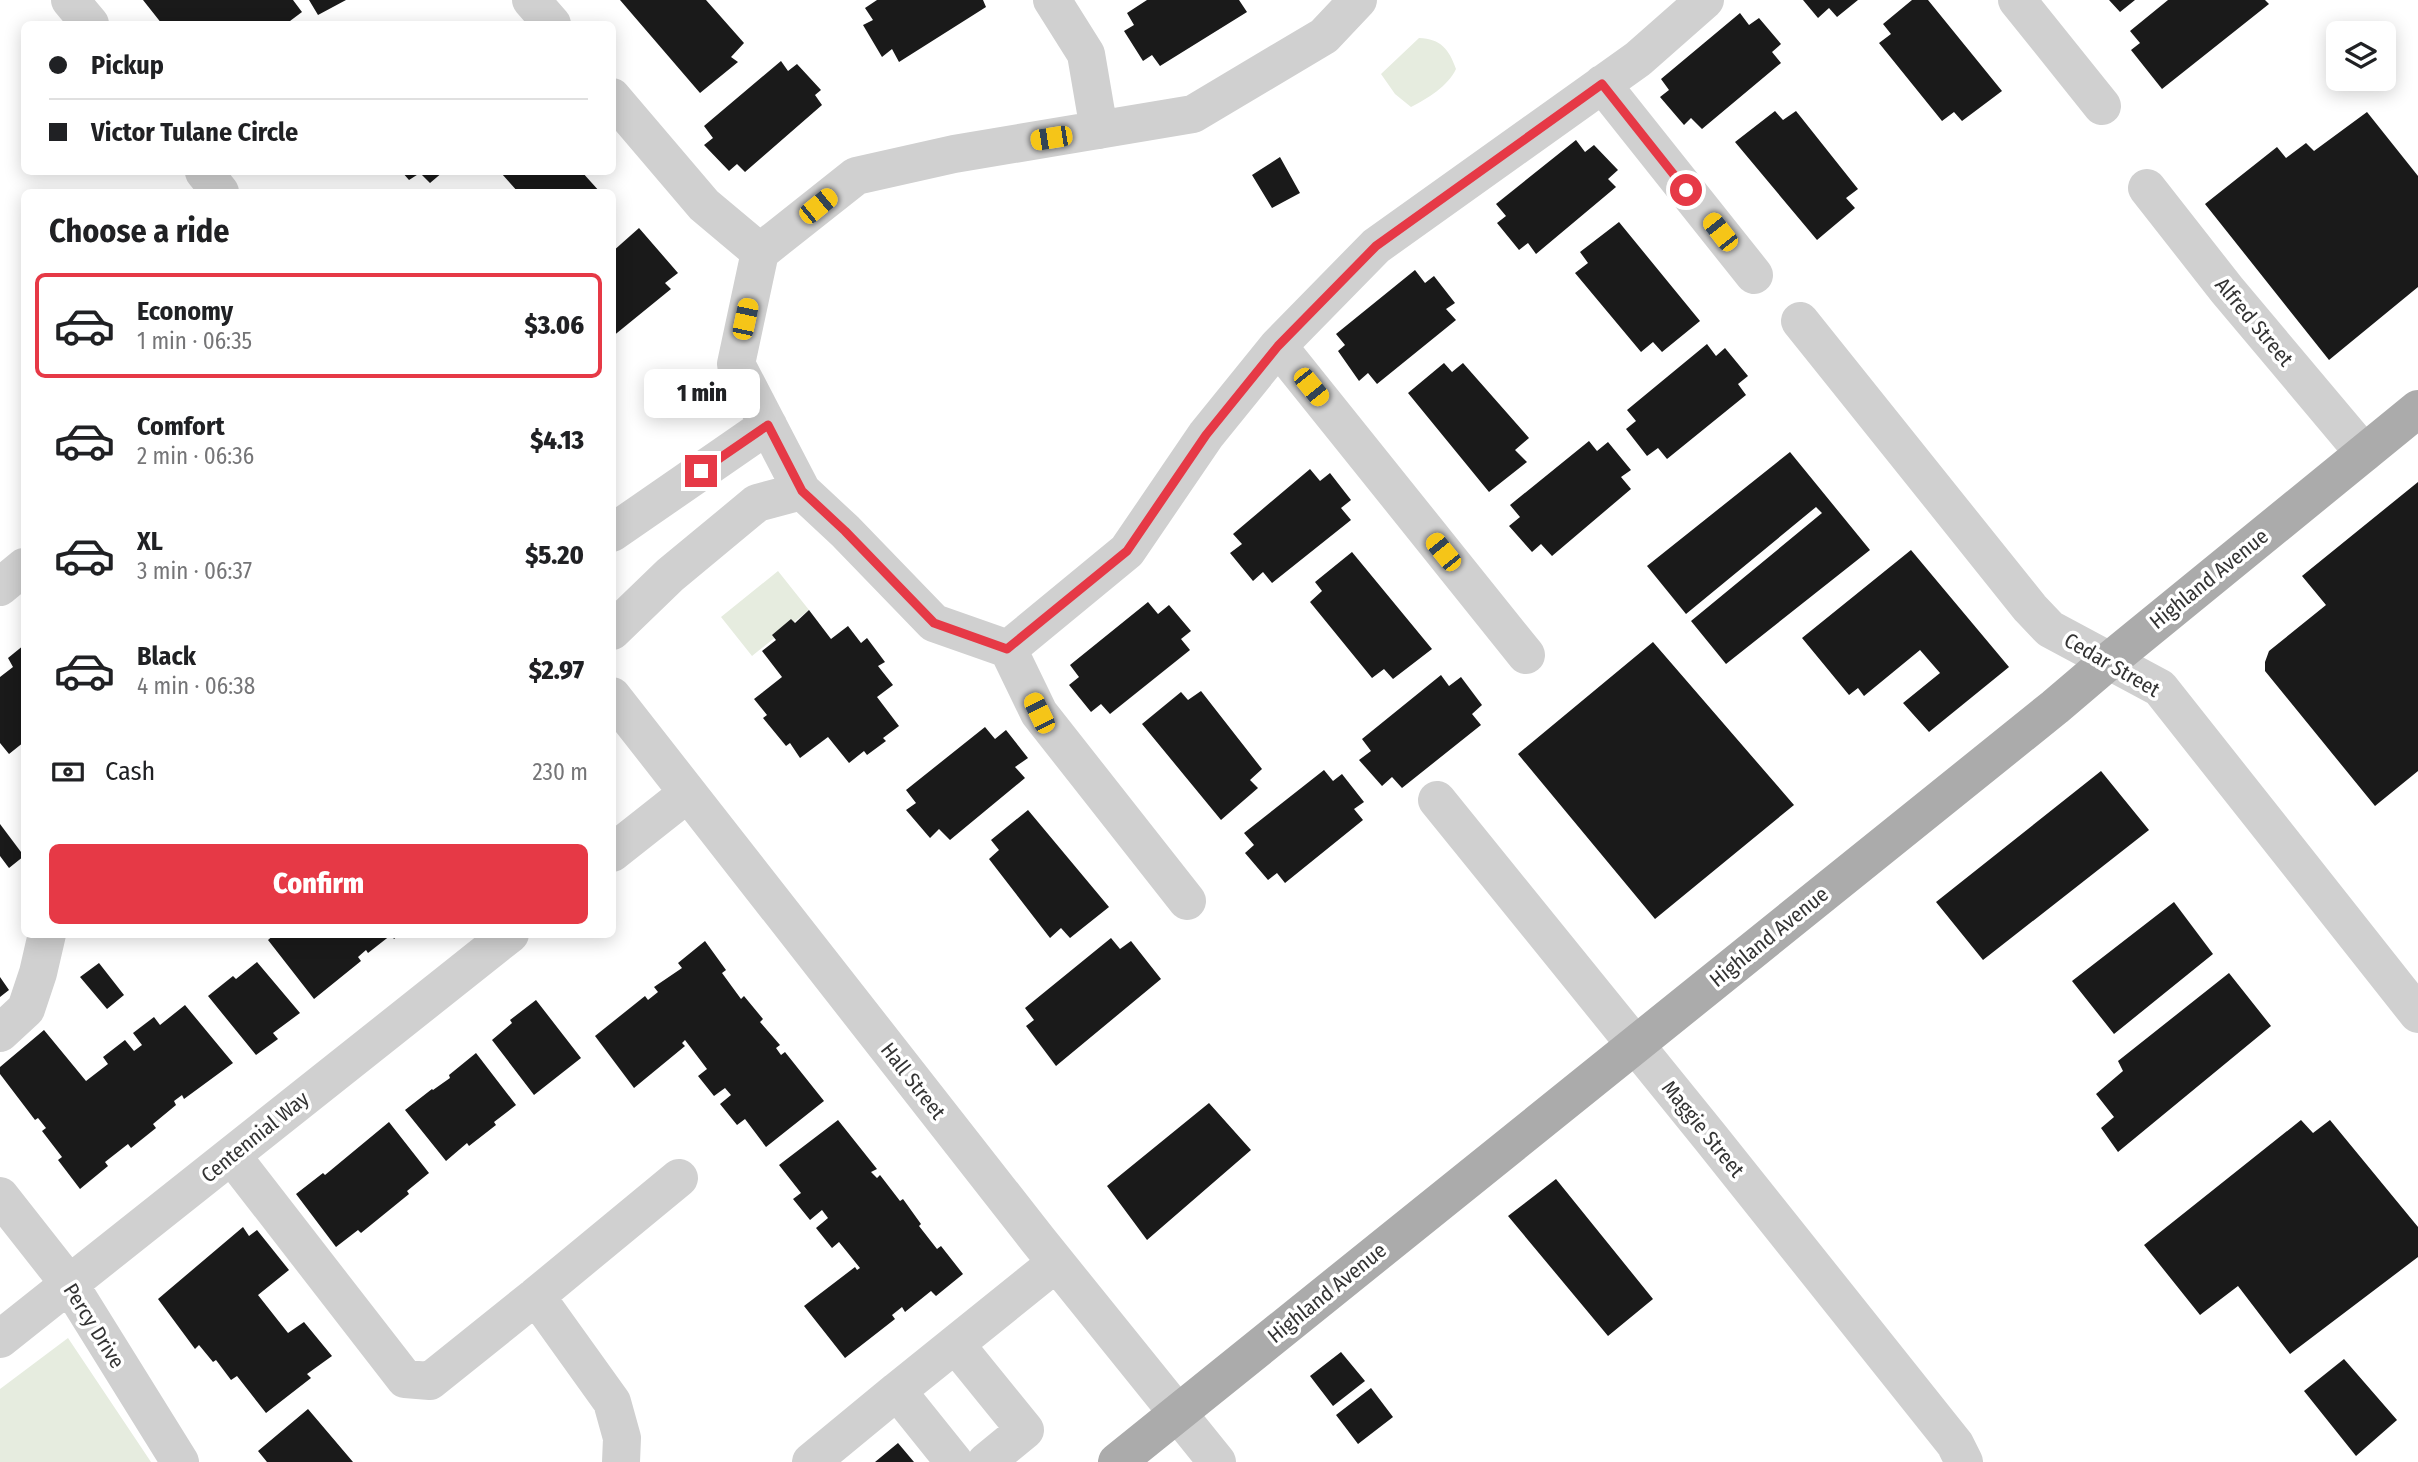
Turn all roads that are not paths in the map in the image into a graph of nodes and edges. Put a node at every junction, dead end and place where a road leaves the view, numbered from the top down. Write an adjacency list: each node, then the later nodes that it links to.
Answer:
1 (70, 0): 7 (street)
2 (531, 0): 8 (street)
3 (1052, 0): 12 (street)
4 (1358, 0): 12 (street)
5 (1705, 0): 9 (street)
6 (2017, 0): 11 (street)
7 (88, 21)
8 (549, 21)
9 (1602, 84): 17 (street); 19 (street)
10 (616, 102): 16 (street)
11 (2102, 106)
12 (1099, 130): 16 (street)
13 (206, 175): 15 (street)
14 (2147, 188): 22 (street, Alfred Street)
15 (218, 189)
16 (760, 252): 21 (street)
17 (1754, 275)
18 (1800, 321): 30 (street, Cedar Street)
19 (1278, 346): 28 (street); 29 (street)
20 (2418, 409): 22 (main road, Highland Avenue)
21 (768, 425): 23 (street); 24 (street)
22 (2364, 453): 30 (main road, Highland Avenue)
23 (802, 491): 27 (street); 28 (street)
24 (616, 530)
25 (21, 570): 26 (street)
26 (0, 587)
27 (616, 627)
28 (1007, 649): 35 (street)
29 (1526, 655)
30 (2109, 661): 38 (street, Cedar Street); 40 (main road, Highland Avenue)
31 (616, 701): 32 (street, Hall Street)
32 (688, 793): 34 (street); 44 (street, Hall Street)
33 (1437, 800): 40 (street, Maggie Street)
34 (616, 850)
35 (1187, 901)
36 (46, 938): 39 (street)
37 (505, 938): 41 (street, Centennial Way)
38 (2418, 1014)
39 (0, 1033)
40 (1634, 1046): 50 (main road, Highland Avenue); 58 (street, Maggie Street)
41 (232, 1156): 45 (street, Centennial Way); 46 (street)
42 (679, 1178): 46 (street)
43 (0, 1196): 45 (street, Percy Drive)
44 (1056, 1263): 48 (street); 50 (street, Hall Street)
45 (69, 1284): 47 (street, Centennial Way); 51 (street, Percy Drive)
46 (536, 1296): 52 (street)
47 (0, 1339)
48 (956, 1345): 49 (street); 55 (street)
49 (897, 1391): 53 (street); 54 (street)
50 (1177, 1414): 56 (main road, Highland Avenue); 57 (street, Hall Street)
51 (180, 1462)
52 (621, 1462)
53 (811, 1462)
54 (954, 1462)
55 (986, 1462)
56 (1117, 1462)
57 (1217, 1462)
58 (1964, 1462)

